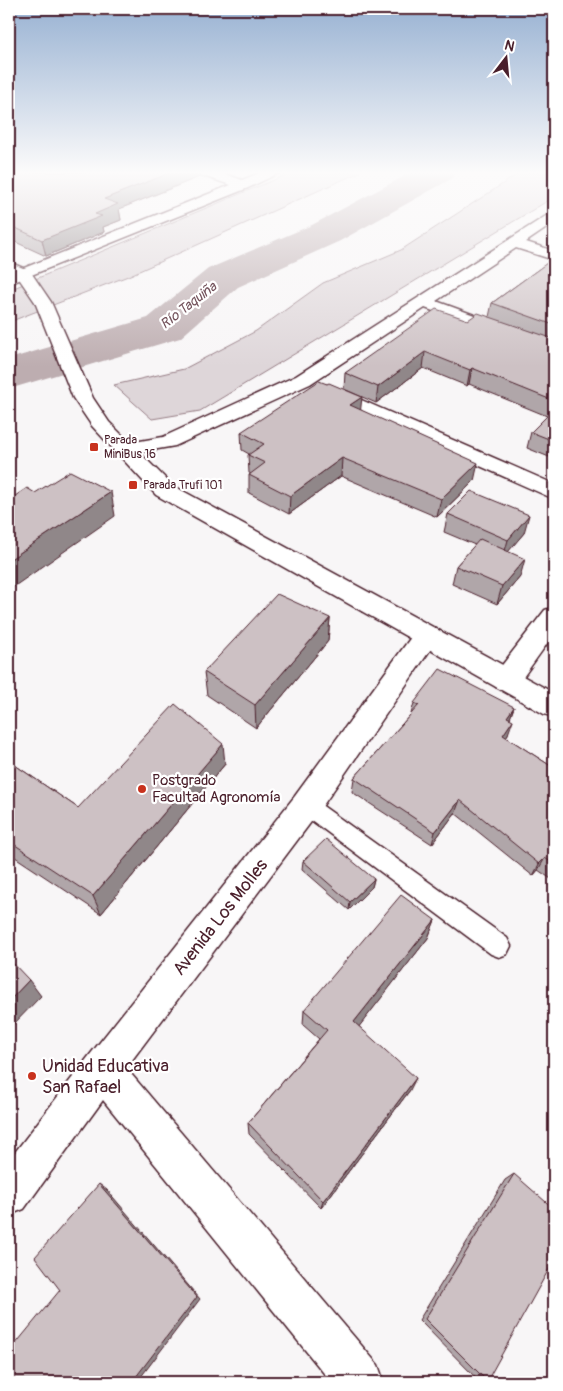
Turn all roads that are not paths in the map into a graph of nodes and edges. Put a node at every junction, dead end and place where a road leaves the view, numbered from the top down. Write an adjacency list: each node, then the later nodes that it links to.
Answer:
1 (113, 237): 6 (street)
2 (523, 237): 3 (street)
3 (514, 243): 4 (street); 7 (street)
4 (554, 256)
5 (9, 267): 6 (street)
6 (16, 276): 10 (street)
7 (423, 302): 8 (street); 9 (street)
8 (554, 350)
9 (302, 380): 10 (street); 11 (street)
10 (124, 449): 13 (street)
11 (554, 492)
12 (554, 616): 14 (street)
13 (426, 636): 14 (street); 16 (street, Avenida Los Molles)
14 (506, 680): 15 (street)
15 (554, 706)
16 (306, 805): 17 (lane); 18 (street, Avenida Los Molles)
17 (499, 946)
18 (102, 1069): 19 (street, Avenida Los Molles); 20 (street)
19 (9, 1194)
20 (361, 1382)

